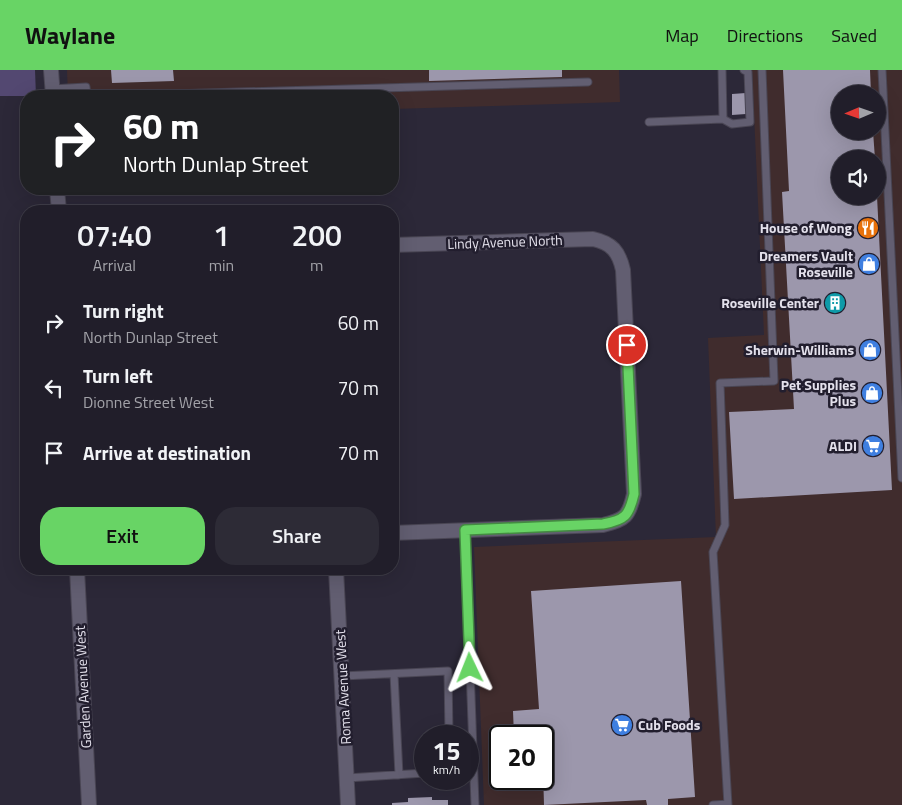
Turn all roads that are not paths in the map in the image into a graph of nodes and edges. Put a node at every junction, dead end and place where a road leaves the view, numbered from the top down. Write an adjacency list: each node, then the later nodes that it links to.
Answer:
1 (51, 70): 7 (street)
2 (722, 70): 11 (lane)
3 (744, 70): 11 (lane)
4 (762, 70): 29 (lane)
5 (882, 70): 14 (lane)
6 (588, 82): 10 (lane)
7 (52, 90)
8 (69, 90): 9 (lane)
9 (86, 90)
10 (311, 90)
11 (723, 119): 12 (lane)
12 (649, 122)
13 (399, 245): 15 (street, Lindy Avenue North)
14 (902, 478)
15 (465, 530): 16 (street); 27 (lane)
16 (399, 533)
17 (77, 575): 25 (street, Garden Avenue West)
18 (336, 575): 20 (street, Roma Avenue West)
19 (394, 674): 20 (lane); 21 (lane); 23 (lane)
20 (342, 676): 24 (street, Roma Avenue West)
21 (449, 725)
22 (414, 774): 23 (lane)
23 (399, 775): 24 (lane)
24 (348, 778): 26 (street, Roma Avenue West)
25 (88, 805)
26 (348, 805)
27 (475, 805)
28 (713, 805): 29 (lane)
29 (728, 805)

